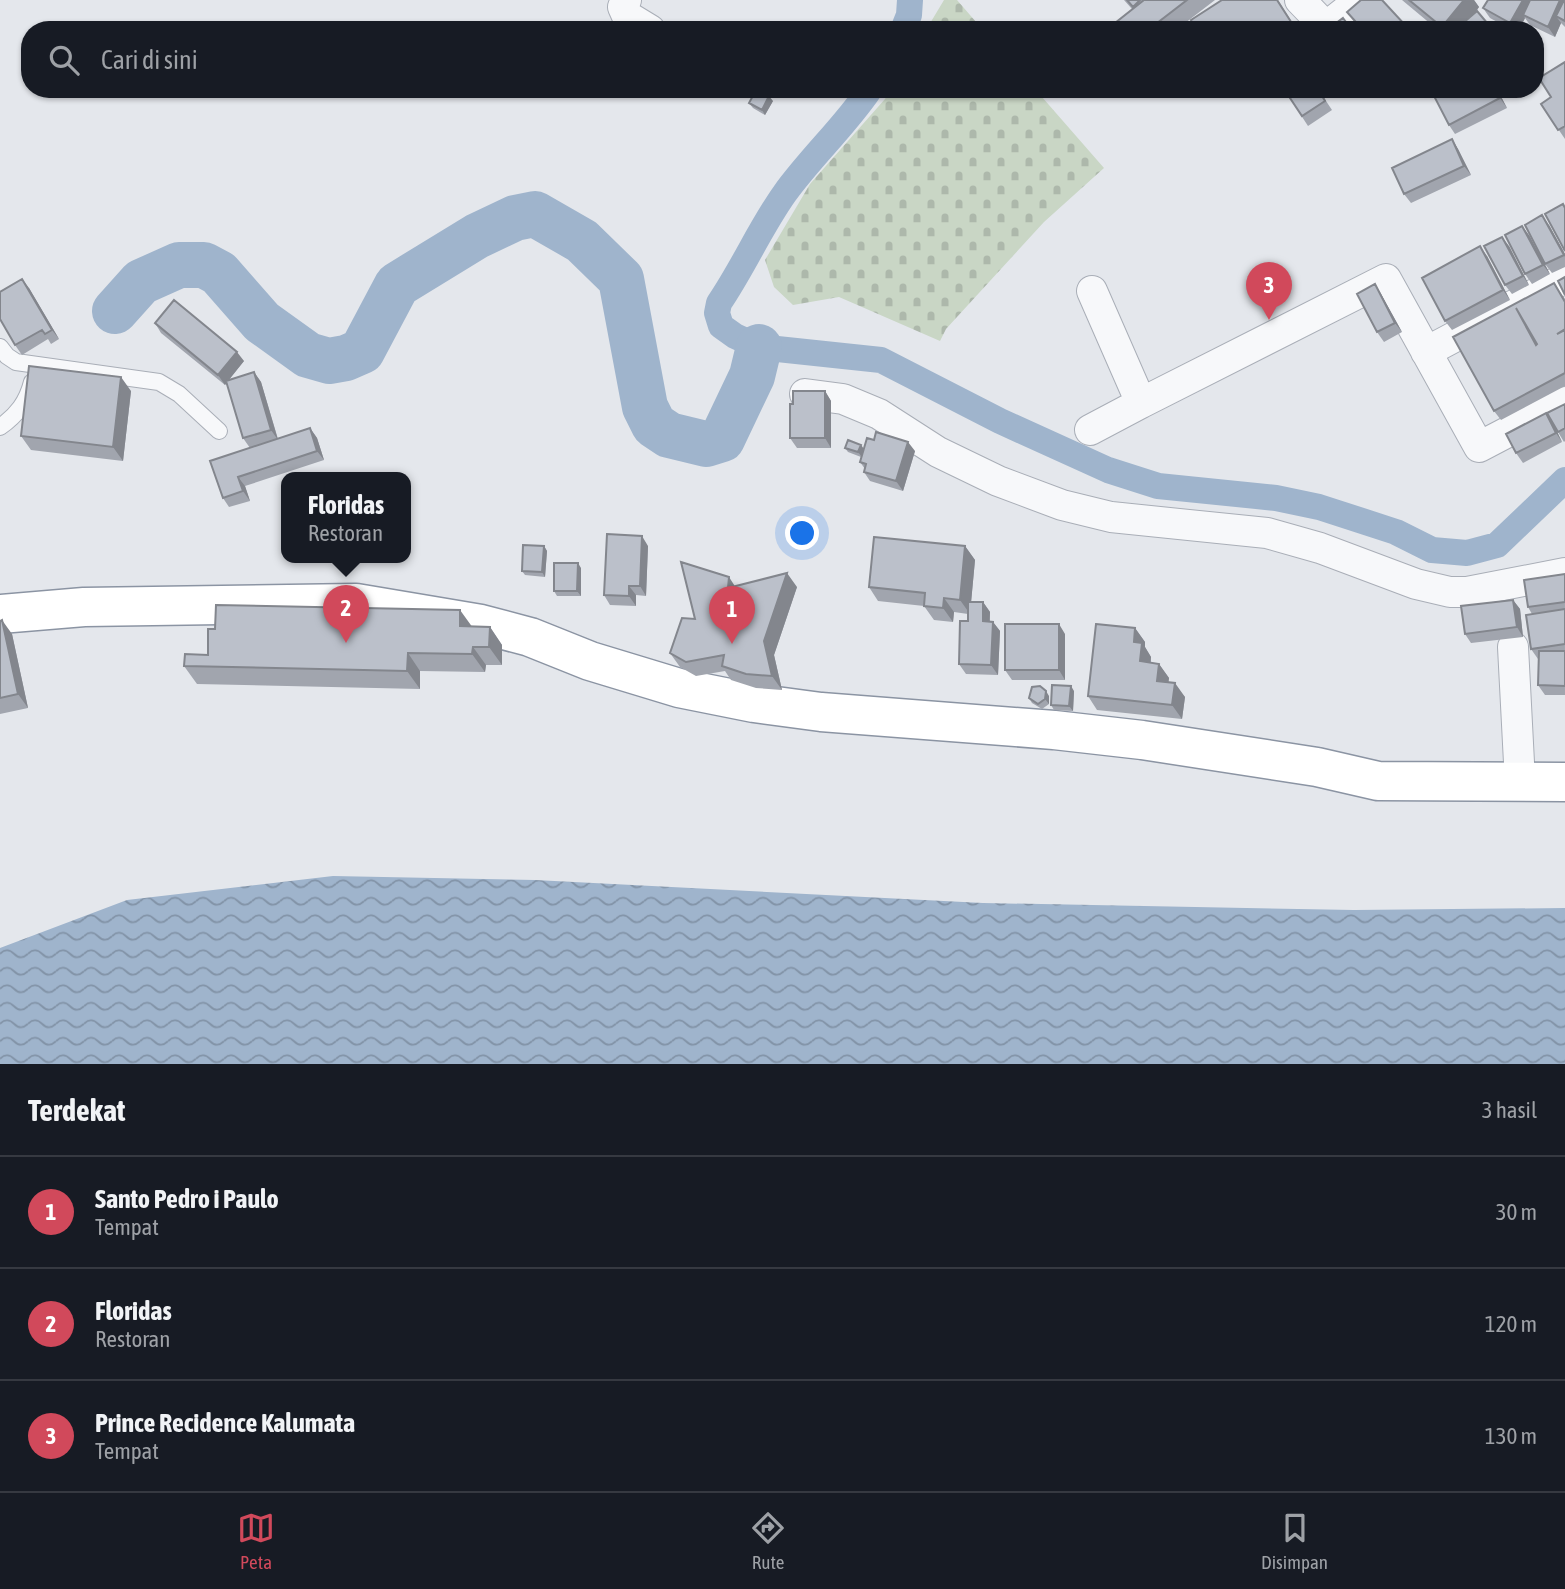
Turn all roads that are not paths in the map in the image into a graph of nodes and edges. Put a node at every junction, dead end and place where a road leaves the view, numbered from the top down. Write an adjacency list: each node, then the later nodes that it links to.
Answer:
1 (626, 0): 4 (street)
2 (1300, 0): 5 (street)
3 (1360, 0): 6 (street)
4 (635, 21)
5 (1318, 21)
6 (1333, 21)
7 (1565, 278): 10 (street)
8 (1092, 291): 14 (street)
9 (0, 347): 11 (lane)
10 (1426, 352): 13 (street); 14 (street)
11 (34, 365): 15 (lane); 17 (lane)
12 (805, 394): 18 (street)
13 (1565, 402)
14 (1141, 403): 16 (street)
15 (0, 427)
16 (1090, 430)
17 (219, 431)
18 (1565, 572)
19 (0, 614): 21 (highway)
20 (1513, 647): 21 (street)
21 (1520, 782): 22 (highway)
22 (1565, 782)

